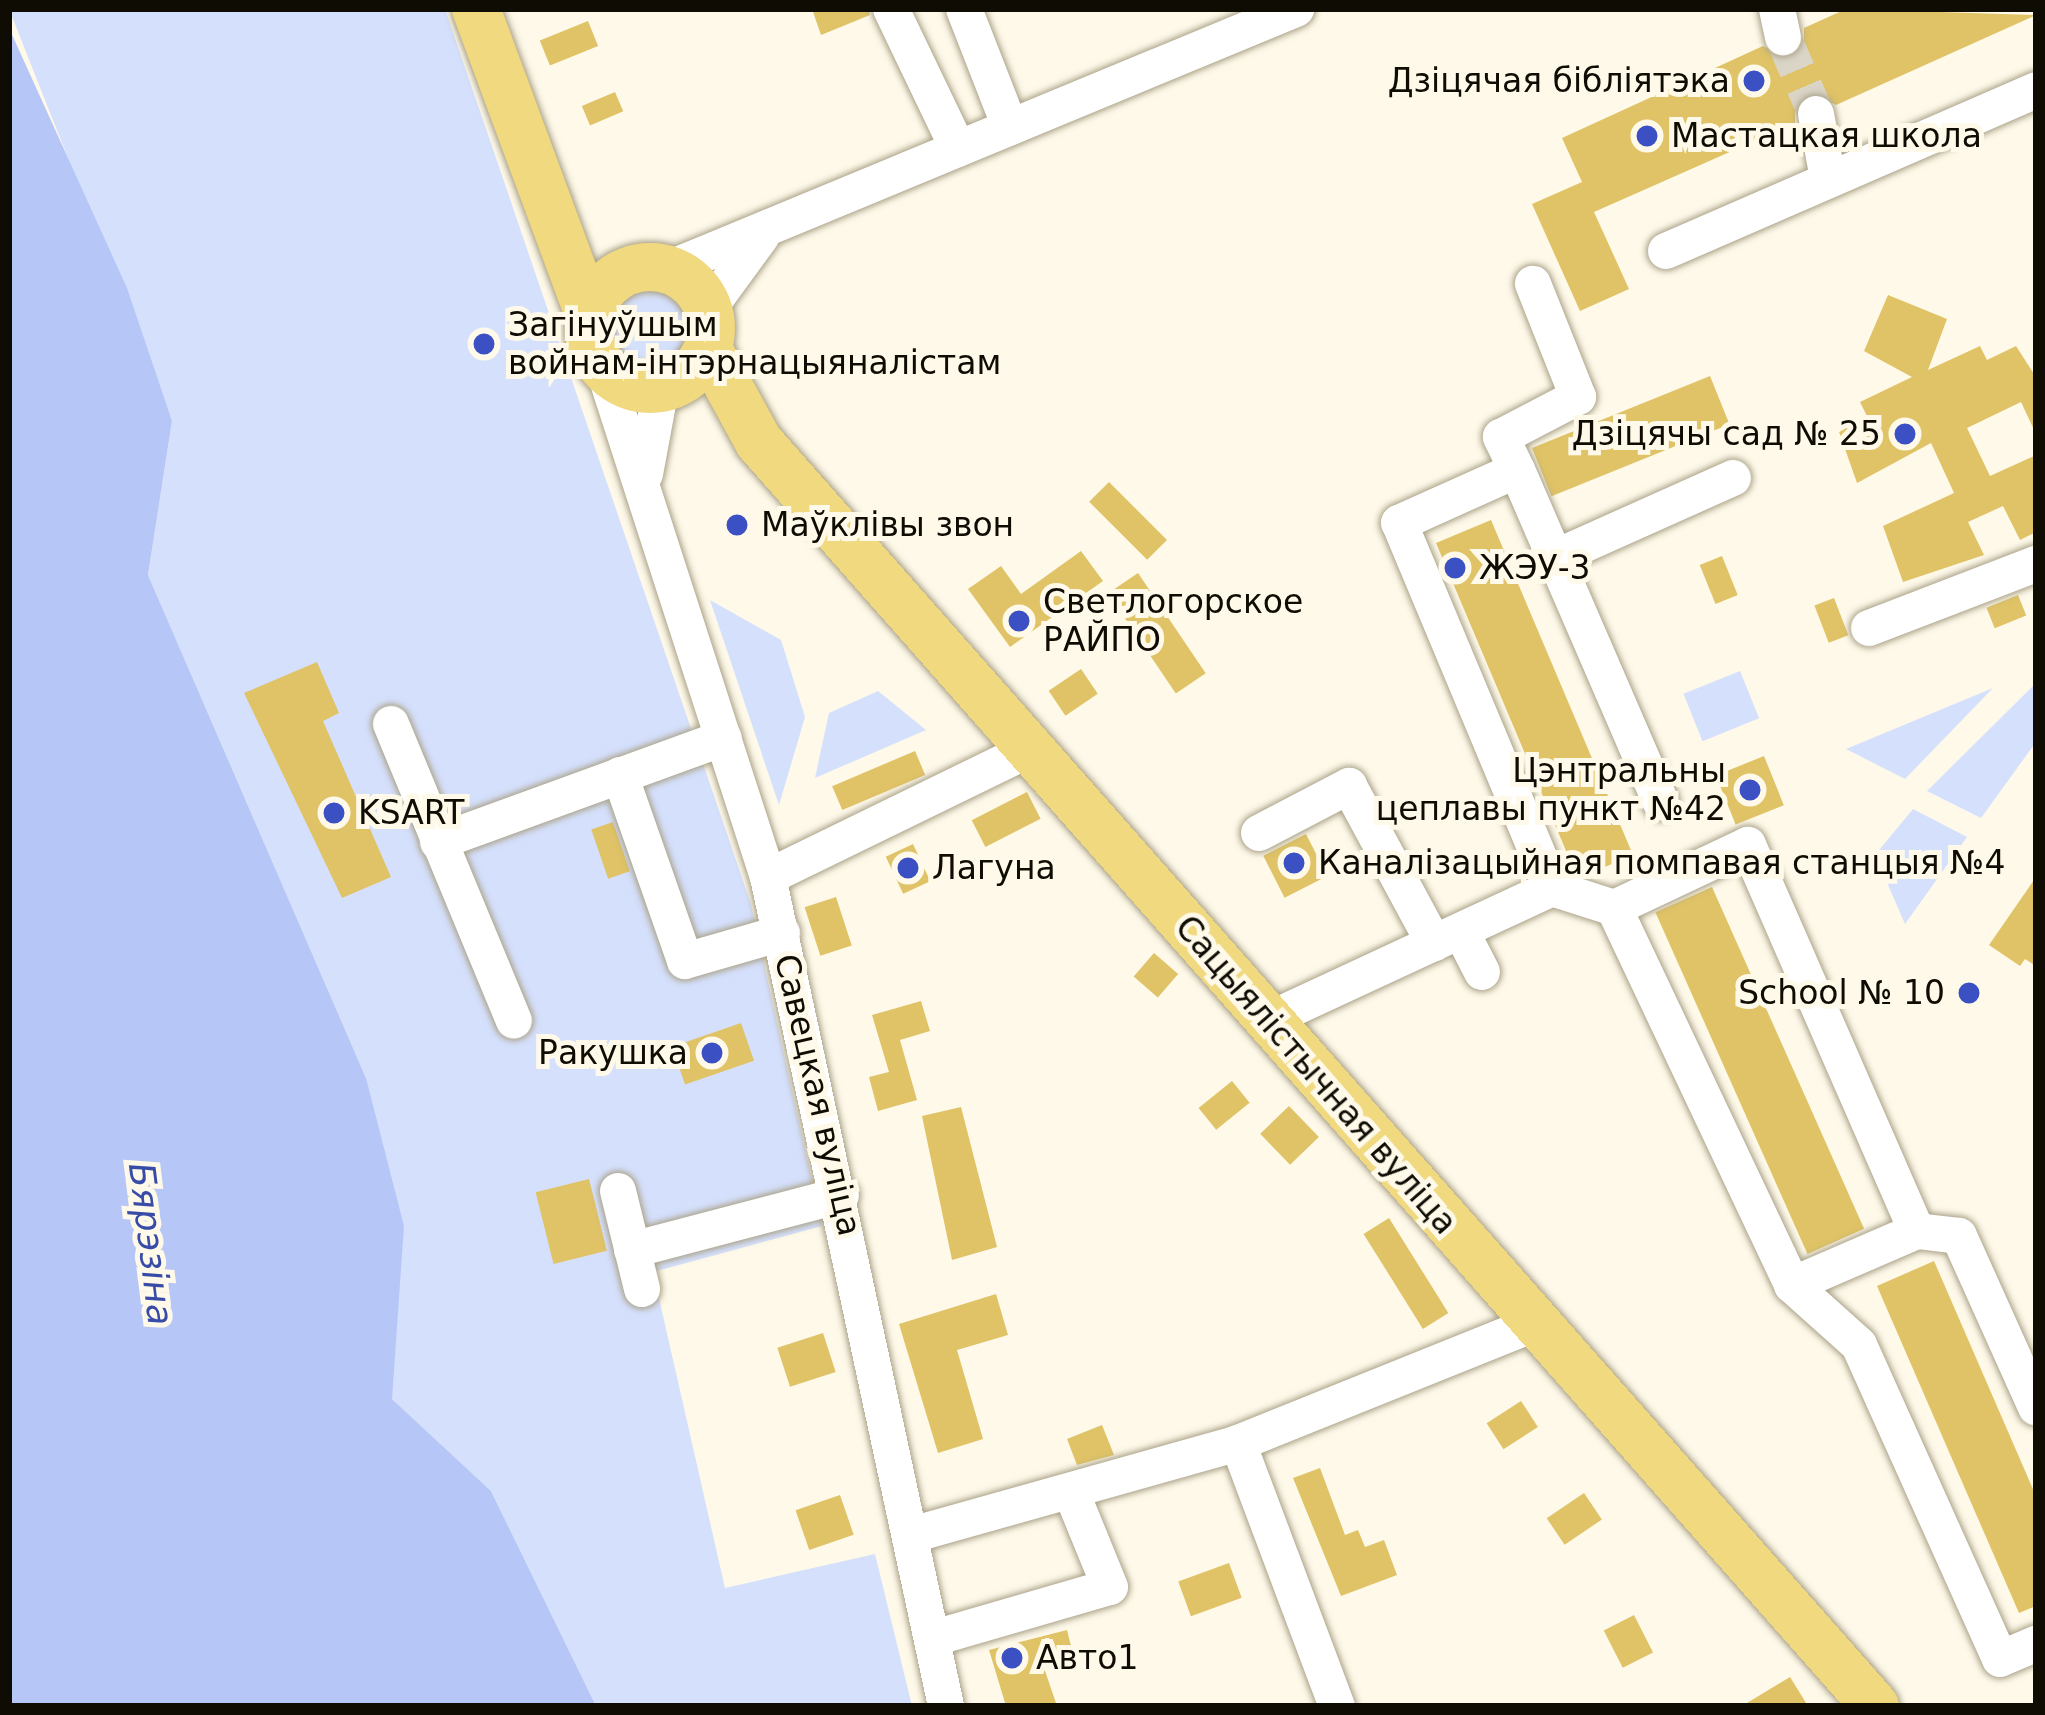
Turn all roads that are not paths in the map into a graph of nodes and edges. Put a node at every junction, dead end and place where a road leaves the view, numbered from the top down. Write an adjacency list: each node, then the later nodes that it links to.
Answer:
1 (476, 9): 10 (main road)
2 (891, 9): 8 (street)
3 (964, 9): 7 (street)
4 (1296, 9): 7 (street)
5 (2036, 91): 9 (street)
6 (1816, 114): 9 (street)
7 (1010, 127): 8 (street)
8 (958, 149): 11 (street)
9 (1828, 179): 12 (street)
10 (540, 182): 13 (main road); 15 (main road)
11 (778, 224): 13 (street); 16 (street, Савецкая вуліца)
12 (1666, 251)
13 (648, 270): 15 (main road); 16 (main road)
14 (1533, 284): 18 (street)
15 (589, 314): 17 (main road)
16 (690, 357): 17 (main road); 20 (street, Савецкая вуліца); 26 (main road, Сацыялістычная вуліца)
17 (604, 370): 20 (street, Савецкая вуліца)
18 (1517, 470): 21 (street); 32 (street)
19 (1733, 478): 21 (street)
20 (645, 495): 25 (street, Савецкая вуліца)
21 (1554, 558): 28 (street)
22 (2036, 564): 23 (street)
23 (1869, 628)
24 (391, 724): 30 (street)
25 (724, 738): 27 (street); 31 (street, Савецкая вуліца)
26 (1031, 749): 31 (street); 37 (main road, Сацыялістычная вуліца)
27 (620, 775): 30 (street); 34 (street)
28 (1661, 802)
29 (1259, 832): 35 (street)
30 (438, 842): 38 (street)
31 (768, 877): 34 (street, Савецкая вуліца)
32 (1552, 888): 33 (street); 35 (street)
33 (1614, 908): 41 (street); 43 (street)
34 (782, 933): 40 (street, Савецкая вуліца)
35 (1448, 937): 36 (street); 37 (street)
36 (1481, 972)
37 (1270, 1019): 45 (main road, Сацыялістычная вуліца)
38 (514, 1021)
39 (618, 1191): 42 (street)
40 (841, 1196): 42 (street); 49 (street, Савецкая вуліца)
41 (1917, 1232): 43 (street); 46 (street)
42 (632, 1250): 44 (street)
43 (1792, 1285): 51 (street)
44 (642, 1289)
45 (1532, 1324): 47 (street); 54 (main road, Сацыялістычная вуліца)
46 (2036, 1407)
47 (1238, 1443): 48 (street); 53 (street)
48 (1072, 1494): 49 (street); 50 (street)
49 (915, 1534): 50 (street, Савецкая вуліца)
50 (934, 1638): 52 (street, Савецкая вуліца)
51 (2036, 1644)
52 (946, 1706)
53 (1337, 1706)
54 (1875, 1706)

